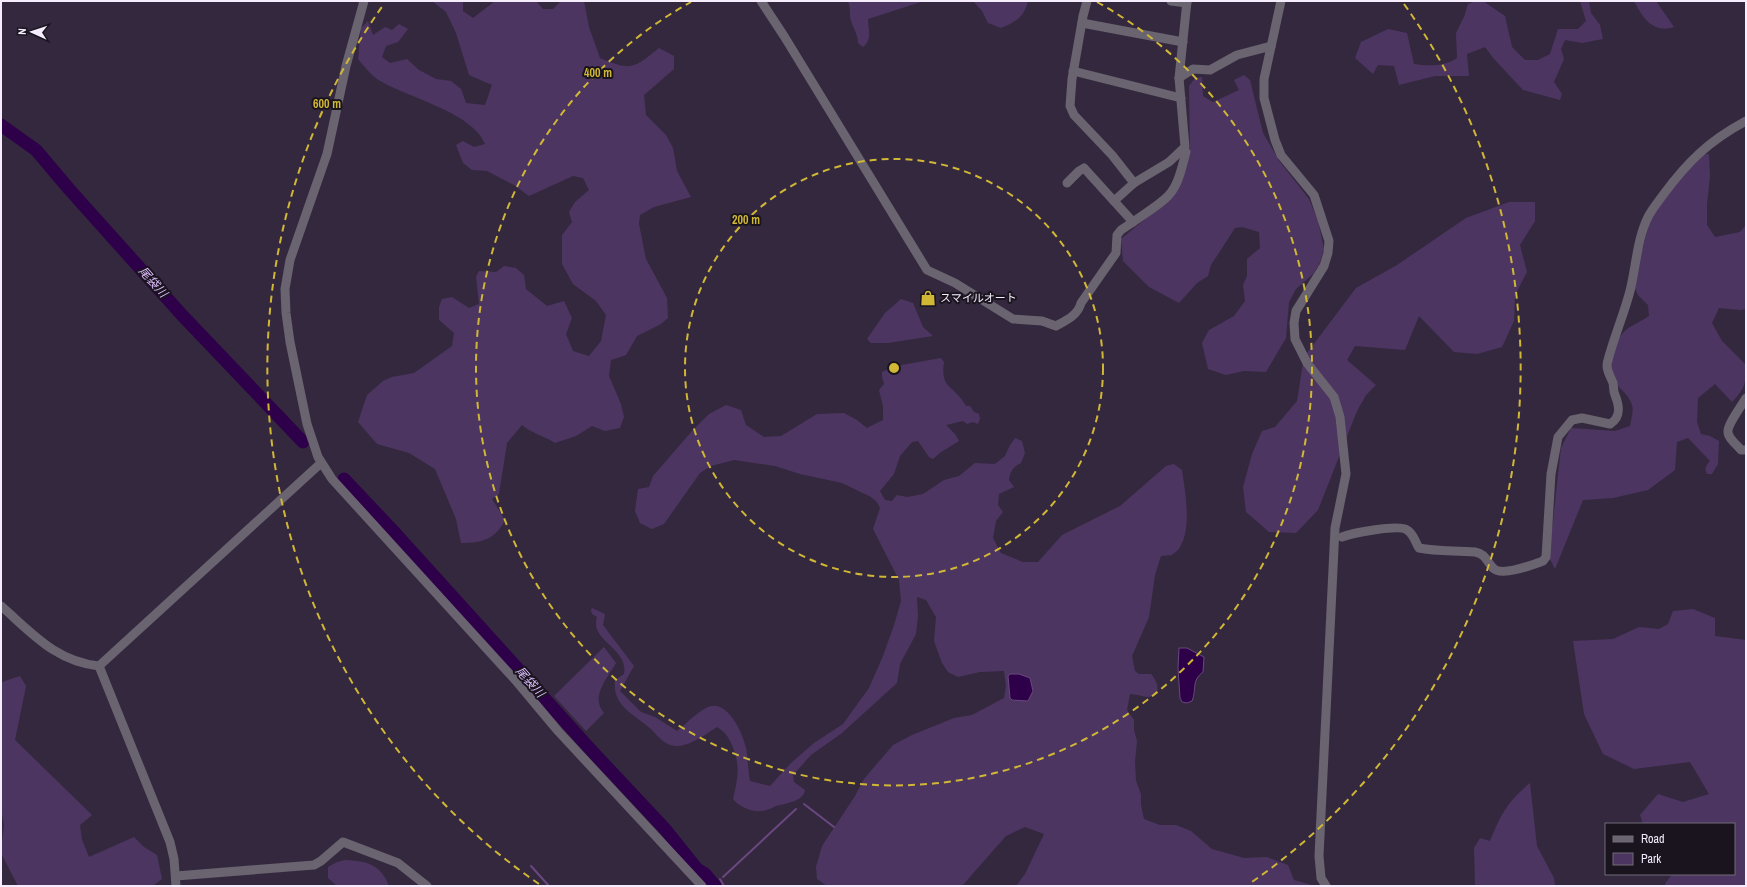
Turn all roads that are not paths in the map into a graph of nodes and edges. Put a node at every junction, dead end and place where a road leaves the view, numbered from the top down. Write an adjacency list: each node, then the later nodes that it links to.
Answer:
1 (364, 1): 21 (street)
2 (761, 1): 18 (street)
3 (1087, 1): 7 (street)
4 (1171, 1): 6 (street)
5 (1281, 1): 9 (street)
6 (1187, 2): 8 (street)
7 (1082, 23): 8 (street); 10 (street)
8 (1183, 42): 11 (street)
9 (1271, 46): 11 (street); 29 (street)
10 (1073, 71): 12 (street); 16 (street)
11 (1179, 78): 12 (street)
12 (1181, 98): 14 (street)
13 (1746, 121): 22 (street)
14 (1182, 150): 16 (street); 18 (street)
15 (1067, 183): 17 (street)
16 (1134, 183): 17 (street)
17 (1114, 201): 18 (street)
18 (1133, 222)
19 (1746, 398): 20 (street)
20 (1746, 450)
21 (321, 463): 24 (street); 28 (street)
22 (1342, 537)
23 (1, 606): 24 (street)
24 (99, 666): 25 (street)
25 (176, 876): 26 (street); 27 (street)
26 (176, 886)
27 (428, 886)
28 (702, 886)
29 (1326, 886)

